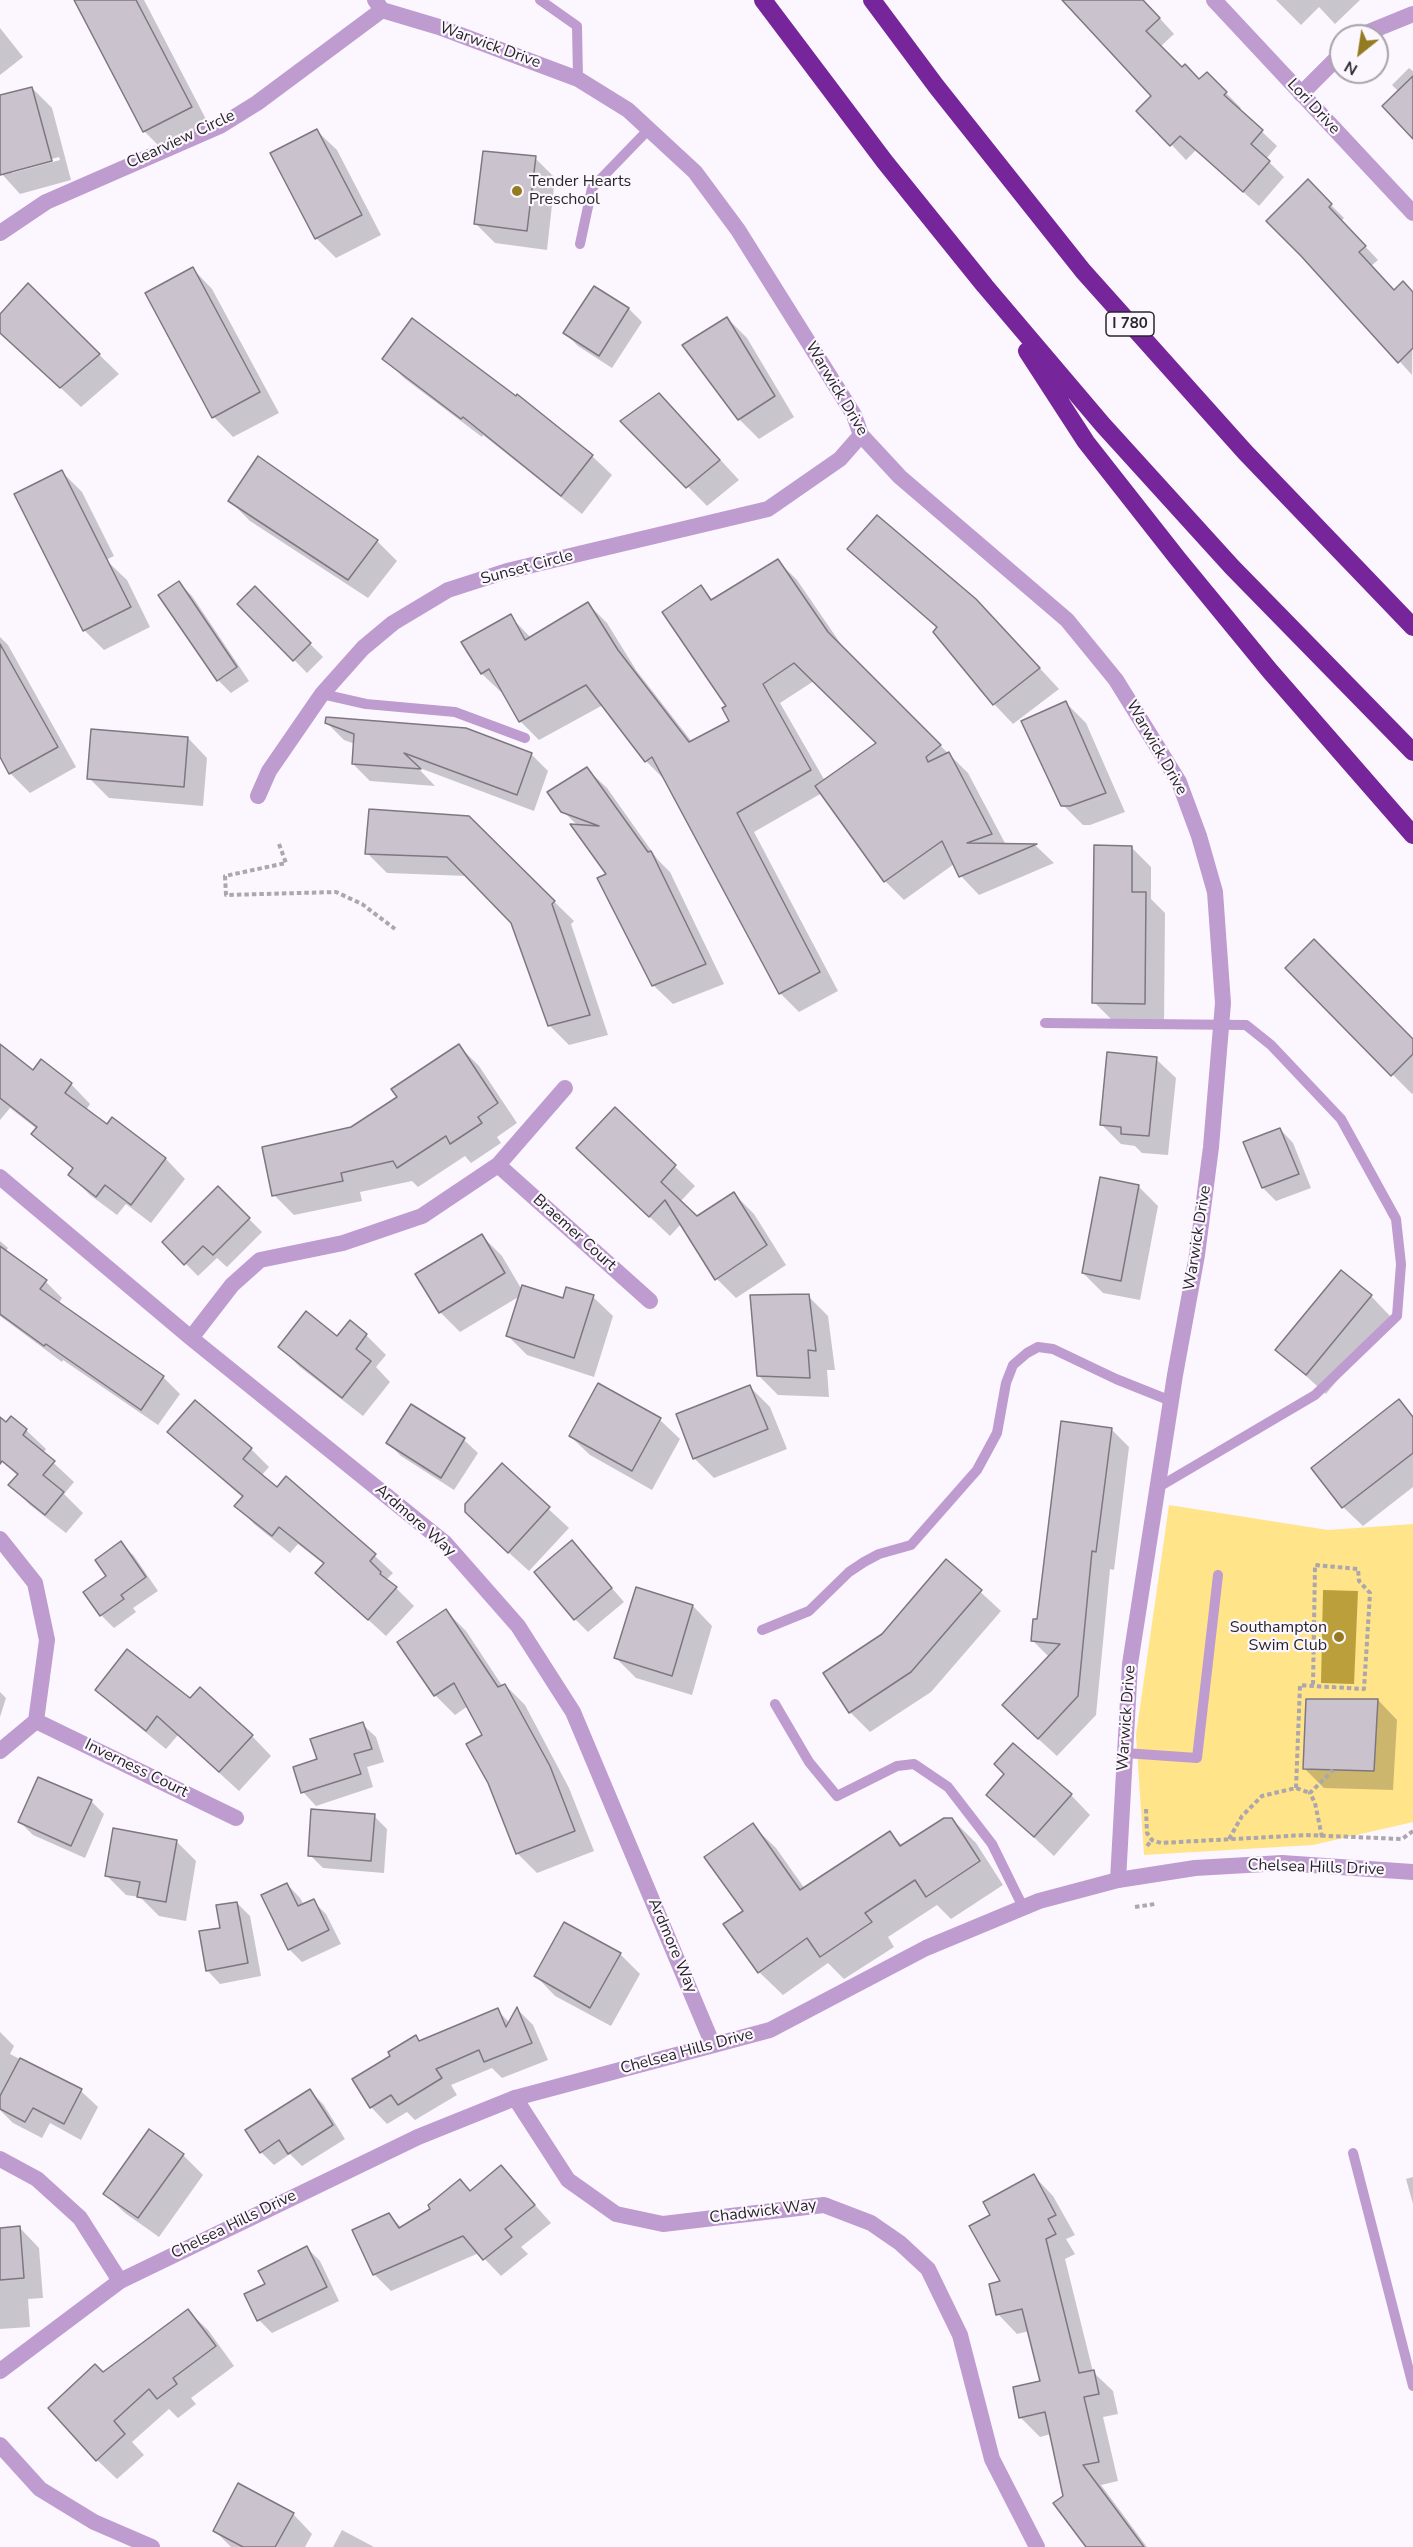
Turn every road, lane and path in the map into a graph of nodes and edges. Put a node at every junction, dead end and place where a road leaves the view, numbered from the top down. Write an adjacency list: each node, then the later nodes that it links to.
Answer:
1 (540, 0): 9 (lane)
2 (763, 0): 15 (highway)
3 (872, 0): 17 (highway, I 780)
4 (1214, 0): 10 (street, Lori Drive)
5 (379, 5): 9 (street, Warwick Drive); 13 (street, Clearview Circle)
6 (1413, 14): 7 (street)
7 (1388, 24)
8 (1329, 66): 10 (street)
9 (578, 79): 11 (street, Warwick Drive)
10 (1300, 94): 12 (street, Lori Drive)
11 (648, 129): 14 (lane); 16 (street, Warwick Drive)
12 (1413, 213)
13 (0, 233)
14 (580, 244)
15 (985, 286): 20 (highway); 22 (highway)
16 (861, 435): 18 (street, Sunset Circle); 26 (street, Warwick Drive)
17 (1413, 627)
18 (322, 693): 19 (lane); 21 (street, Sunset Circle)
19 (525, 738)
20 (1413, 752)
21 (258, 796)
22 (1413, 835)
23 (279, 844): 24 (path)
24 (395, 928)
25 (1045, 1023): 26 (lane)
26 (1221, 1026): 32 (street, Warwick Drive); 33 (lane)
27 (565, 1088): 28 (street)
28 (498, 1165): 30 (street, Braemer Court); 31 (street)
29 (0, 1177): 31 (street, Ardmore Way)
30 (650, 1301)
31 (191, 1338): 57 (street, Ardmore Way)
32 (1171, 1401): 33 (street, Warwick Drive); 36 (lane)
33 (1157, 1488): 41 (street, Warwick Drive)
34 (0, 1539): 39 (street)
35 (1218, 1575): 41 (lane)
36 (762, 1630)
37 (1313, 1686): 37 (path); 43 (path)
38 (775, 1704): 55 (lane)
39 (36, 1721): 40 (street); 46 (street, Inverness Court)
40 (0, 1751)
41 (1125, 1753): 53 (street, Warwick Drive)
42 (1333, 1770): 44 (path)
43 (1296, 1788): 44 (path); 50 (path)
44 (1310, 1792): 48 (path)
45 (1146, 1807): 49 (path)
46 (236, 1818)
47 (1413, 1831): 48 (path)
48 (1322, 1837): 50 (path)
49 (1152, 1840): 50 (path); 51 (path)
50 (1229, 1840)
51 (1148, 1846)
52 (1413, 1872): 53 (street, Chelsea Hills Drive)
53 (1118, 1880): 55 (street, Chelsea Hills Drive)
54 (1155, 1905): 56 (path)
55 (1023, 1907): 57 (street, Chelsea Hills Drive)
56 (1135, 1907)
57 (713, 2045): 58 (street, Chelsea Hills Drive)
58 (515, 2098): 61 (street, Chelsea Hills Drive); 66 (street, Chadwick Way)
59 (1353, 2153): 63 (lane)
60 (0, 2159): 61 (street)
61 (120, 2281): 62 (street, Chelsea Hills Drive)
62 (0, 2371)
63 (1413, 2386)
64 (0, 2445): 65 (street)
65 (152, 2547)
66 (1037, 2547)

